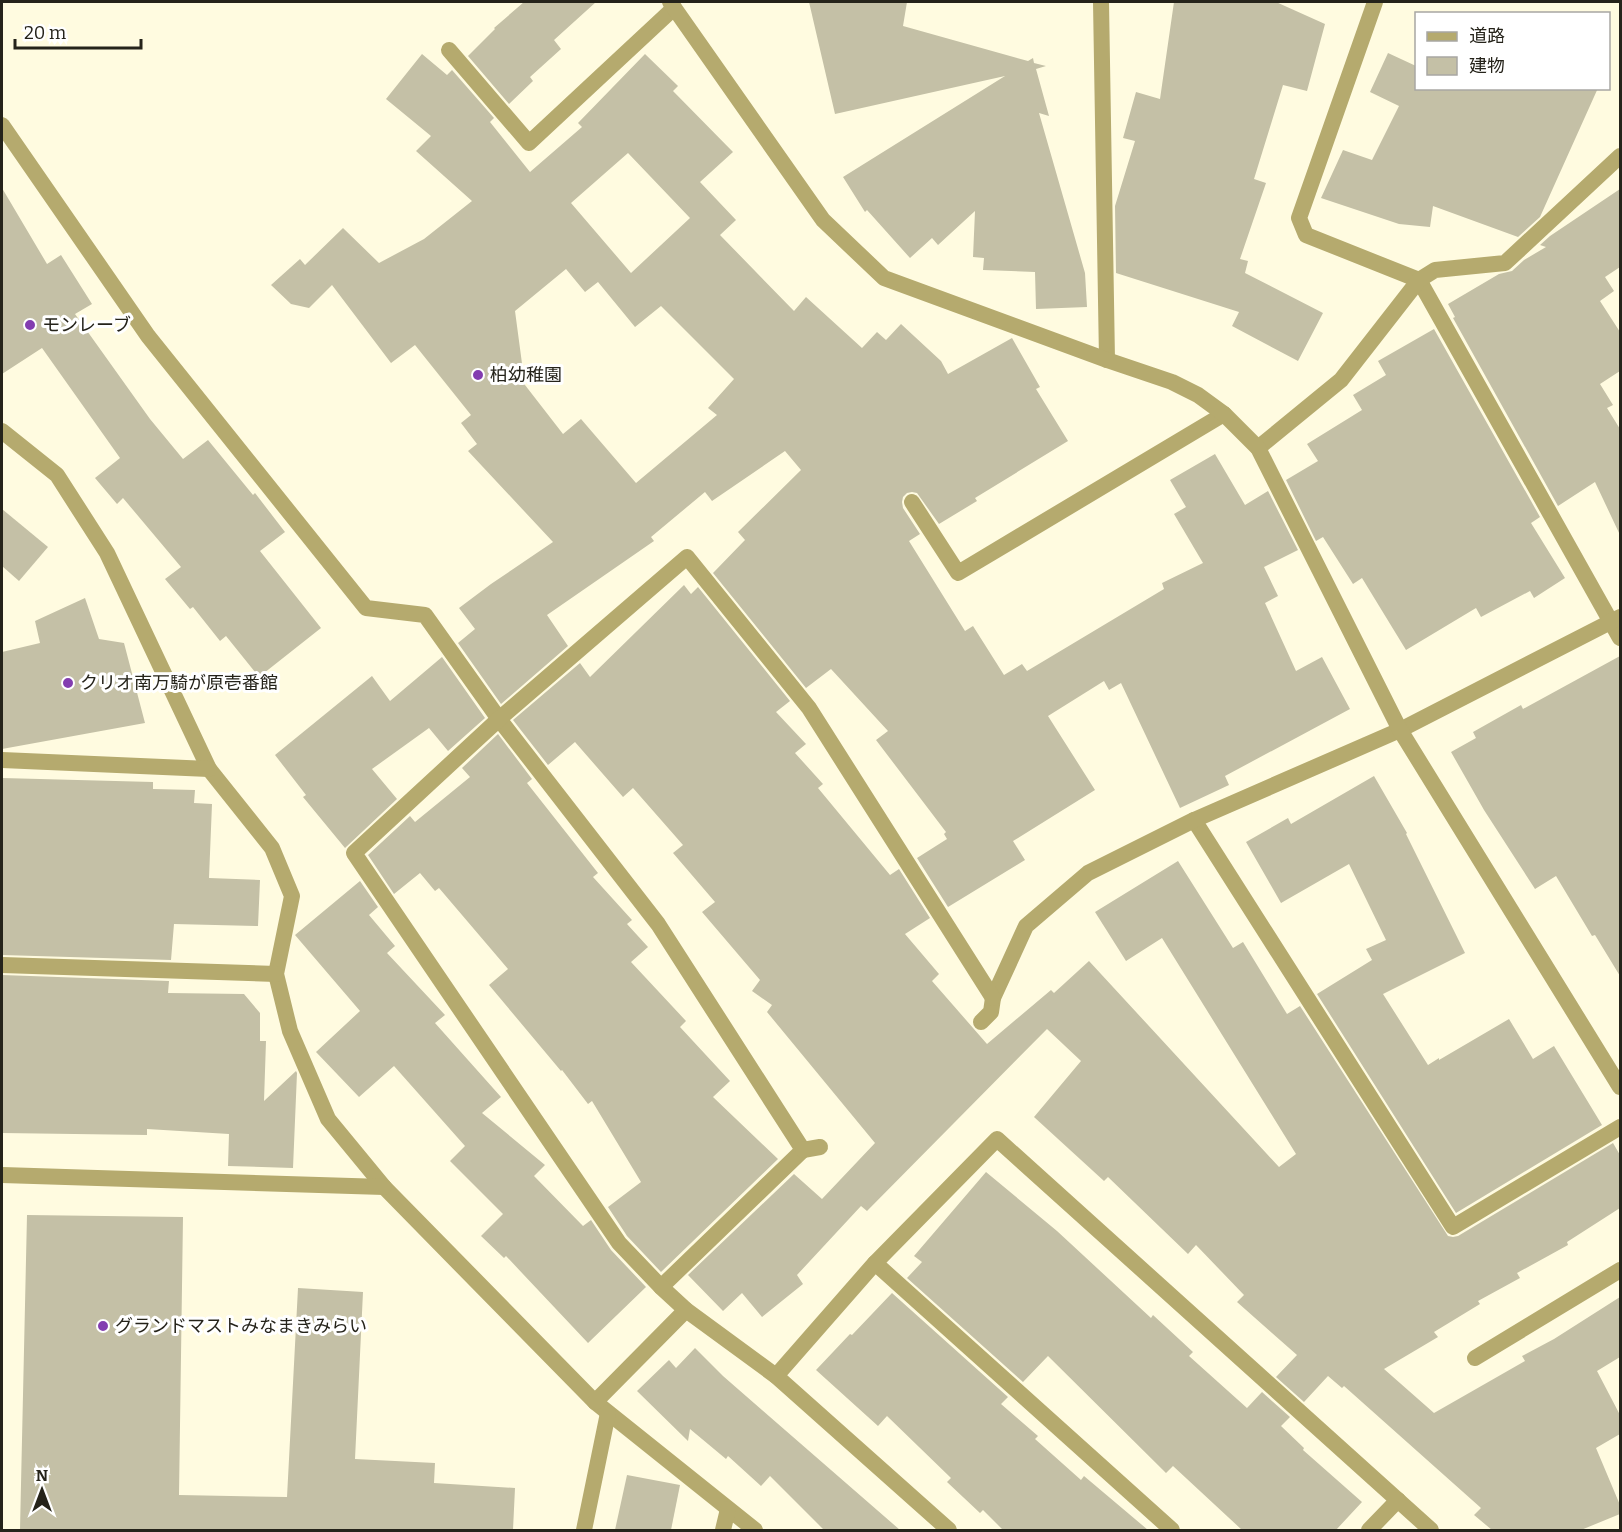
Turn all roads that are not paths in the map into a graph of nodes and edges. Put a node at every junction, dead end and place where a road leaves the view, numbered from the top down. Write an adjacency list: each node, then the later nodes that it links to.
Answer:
1 (1101, 2): 8 (street)
2 (1375, 2): 7 (street)
3 (672, 4): 4 (street); 8 (street)
4 (449, 50)
5 (2, 125): 15 (street)
6 (1620, 158): 7 (street)
7 (1419, 280): 11 (street); 13 (street)
8 (1107, 360): 9 (street)
9 (1224, 414): 11 (street); 12 (street)
10 (2, 431): 18 (street)
11 (1258, 448): 16 (street)
12 (912, 502)
13 (1615, 619): 14 (street); 16 (street)
14 (1620, 638)
15 (499, 718): 22 (street); 27 (street); 32 (street)
16 (1400, 730): 19 (street); 24 (street)
17 (2, 760): 18 (street)
18 (209, 769): 21 (street)
19 (1194, 820): 22 (street); 25 (street)
20 (2, 965): 21 (street)
21 (276, 974): 29 (street)
22 (993, 998): 23 (street)
23 (981, 1022)
24 (1620, 1087)
25 (1620, 1127)
26 (820, 1147): 27 (street)
27 (803, 1150): 32 (street)
28 (2, 1175): 29 (street)
29 (384, 1187): 36 (street)
30 (874, 1263): 35 (street); 37 (street); 43 (street)
31 (1620, 1270): 34 (street)
32 (661, 1287): 33 (street)
33 (686, 1310): 35 (street); 36 (street)
34 (1475, 1358)
35 (776, 1376): 42 (street)
36 (602, 1408): 38 (street); 39 (street)
37 (1398, 1500): 44 (street); 45 (street)
38 (728, 1509): 40 (street); 41 (street)
39 (584, 1530)
40 (723, 1530)
41 (755, 1530)
42 (949, 1530)
43 (1172, 1530)
44 (1369, 1530)
45 (1431, 1530)

